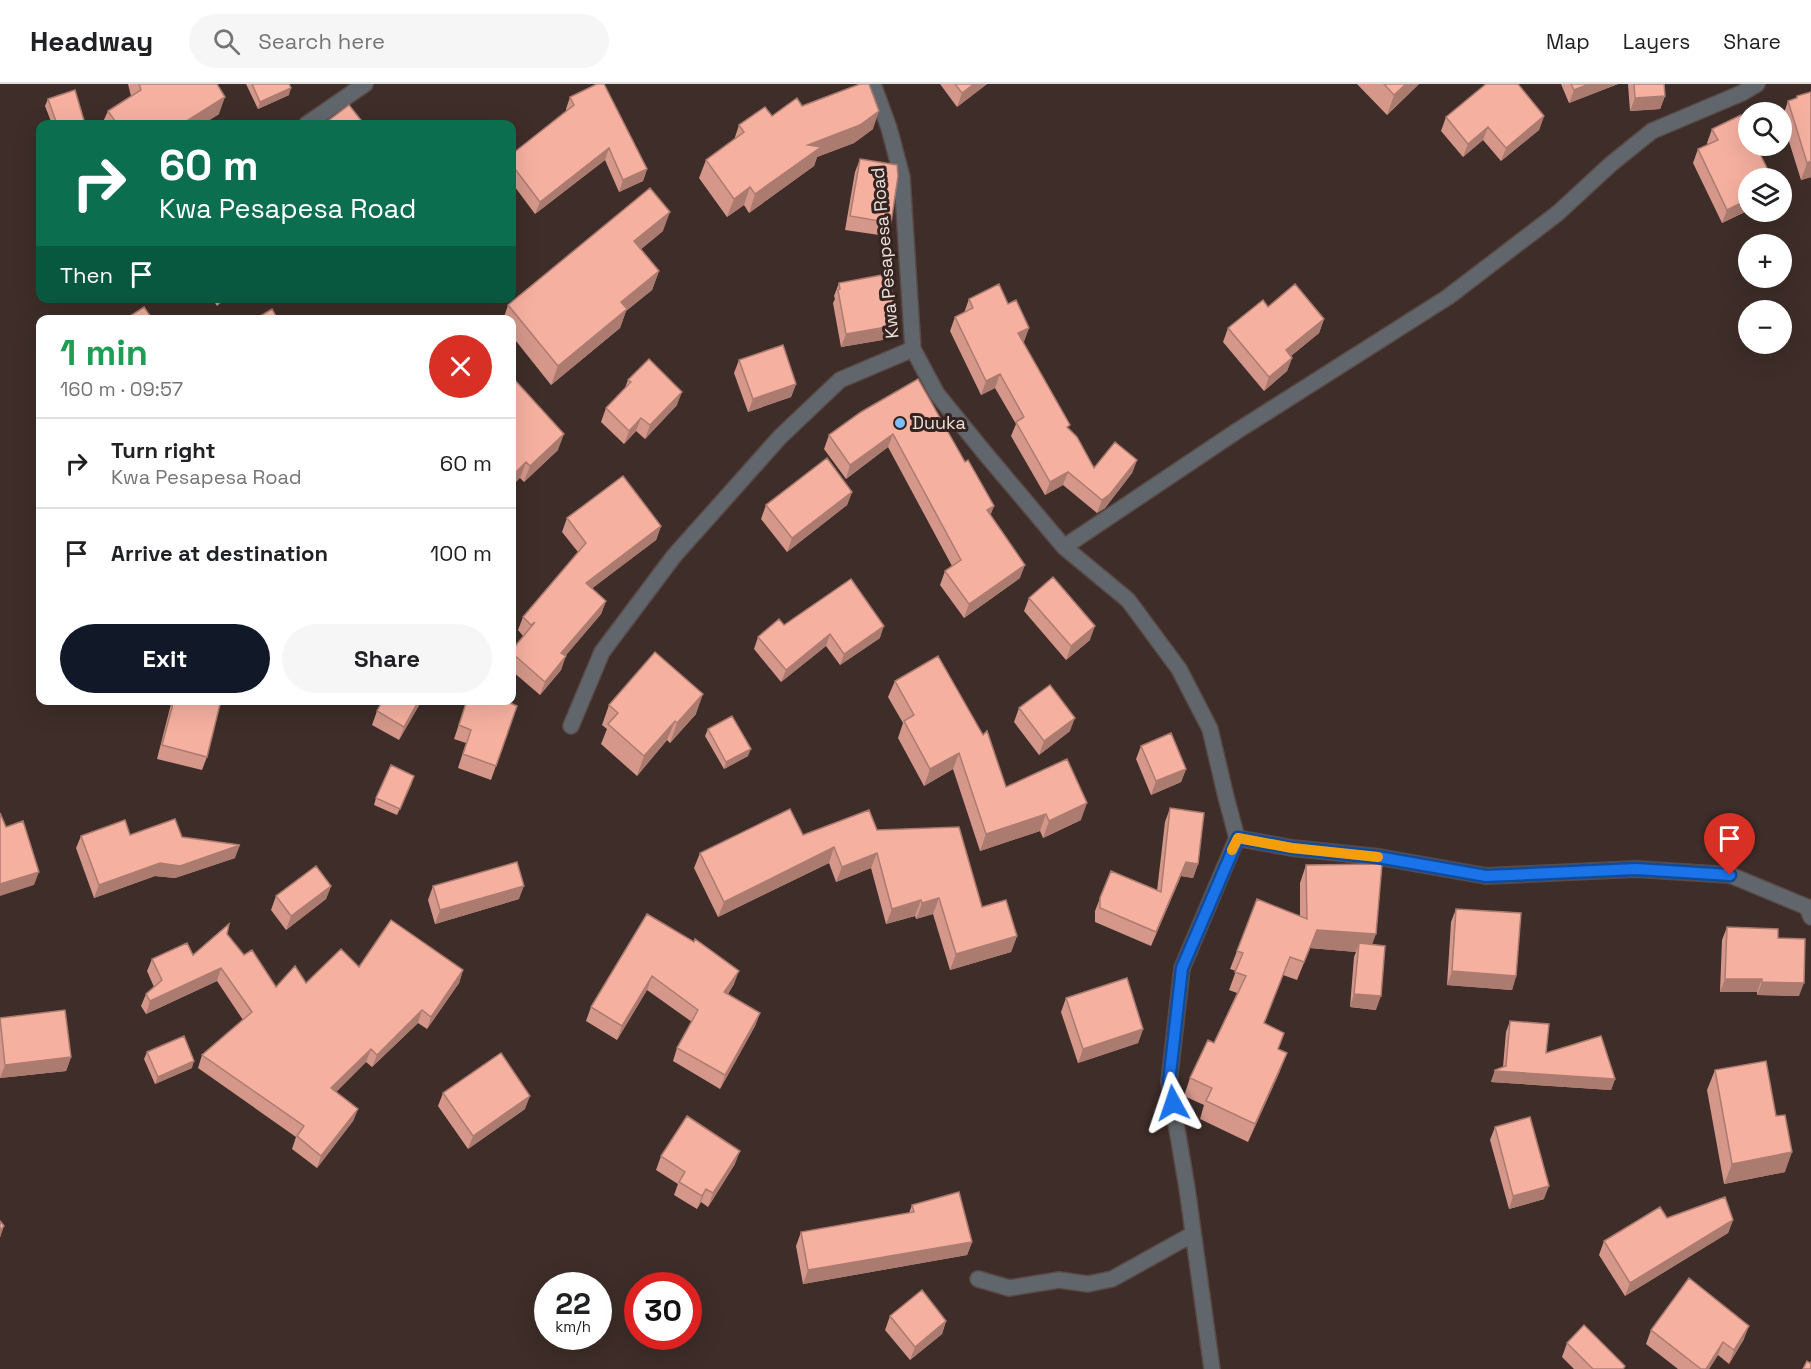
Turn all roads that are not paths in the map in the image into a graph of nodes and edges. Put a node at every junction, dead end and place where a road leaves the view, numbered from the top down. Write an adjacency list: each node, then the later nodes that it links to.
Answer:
1 (365, 84): 4 (street)
2 (873, 84): 5 (street, Kwa Pesapesa Road)
3 (1757, 84): 6 (street)
4 (313, 120)
5 (913, 349): 6 (street, Kwa Pesapesa Road); 7 (street)
6 (1064, 547): 8 (street, Kwa Pesapesa Road)
7 (571, 726)
8 (1238, 838): 9 (street); 10 (street)
9 (1810, 910)
10 (1193, 1234): 11 (street); 12 (street)
11 (978, 1280)
12 (1212, 1369)

